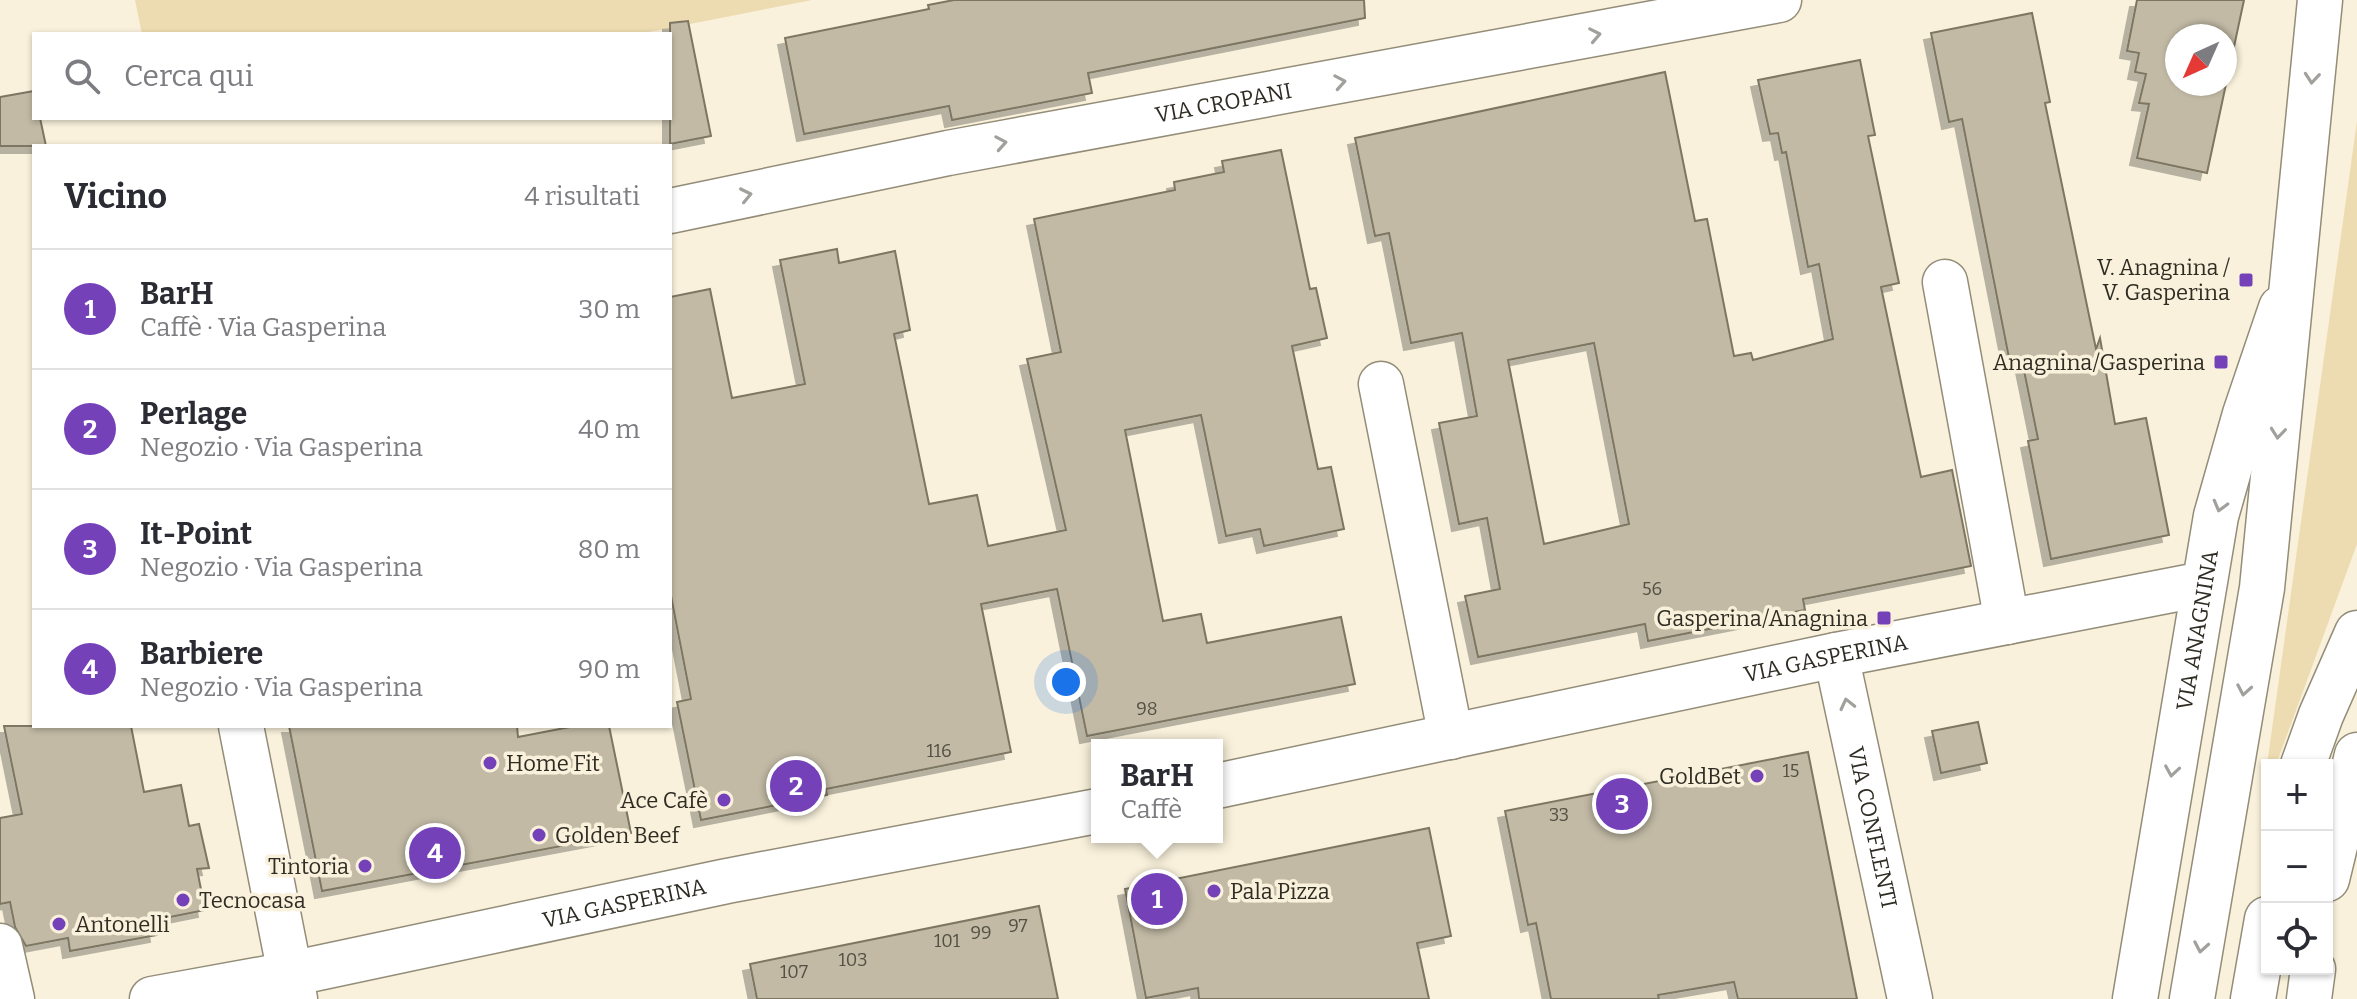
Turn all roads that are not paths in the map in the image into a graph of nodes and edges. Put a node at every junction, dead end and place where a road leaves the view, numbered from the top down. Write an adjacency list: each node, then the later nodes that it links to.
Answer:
1 (1779, 0): 3 (street, VIA CROPANI, one-way to 1)
2 (2320, 0): 4 (street, VIA ANAGNINA, one-way to 4)
3 (672, 211)
4 (2294, 272): 7 (street, VIA ANAGNINA, one-way to 7); 26 (street, VIA ANAGNINA, one-way to 26)
5 (1945, 282): 8 (street)
6 (1381, 384): 12 (street)
7 (2203, 584): 8 (street, VIA GASPERINA); 25 (street, VIA ANAGNINA, one-way to 25)
8 (2007, 622): 10 (street, VIA GASPERINA)
9 (2357, 633): 14 (street)
10 (1836, 655): 12 (street, VIA GASPERINA); 24 (street, VIA CONFLENTI, one-way to 10)
11 (241, 728): 21 (street)
12 (1451, 737): 15 (street, VIA GASPERINA)
13 (2357, 755): 17 (street)
14 (2305, 759)
15 (1223, 785)
16 (1091, 812): 21 (street, VIA GASPERINA)
17 (2333, 854)
18 (0, 946): 22 (street)
19 (2261, 953): 27 (street)
20 (2312, 975): 28 (street)
21 (292, 986): 23 (street, VIA GASPERINA)
22 (12, 999)
23 (152, 999)
24 (1910, 999)
25 (2135, 999)
26 (2192, 999)
27 (2253, 999)
28 (2309, 999)

